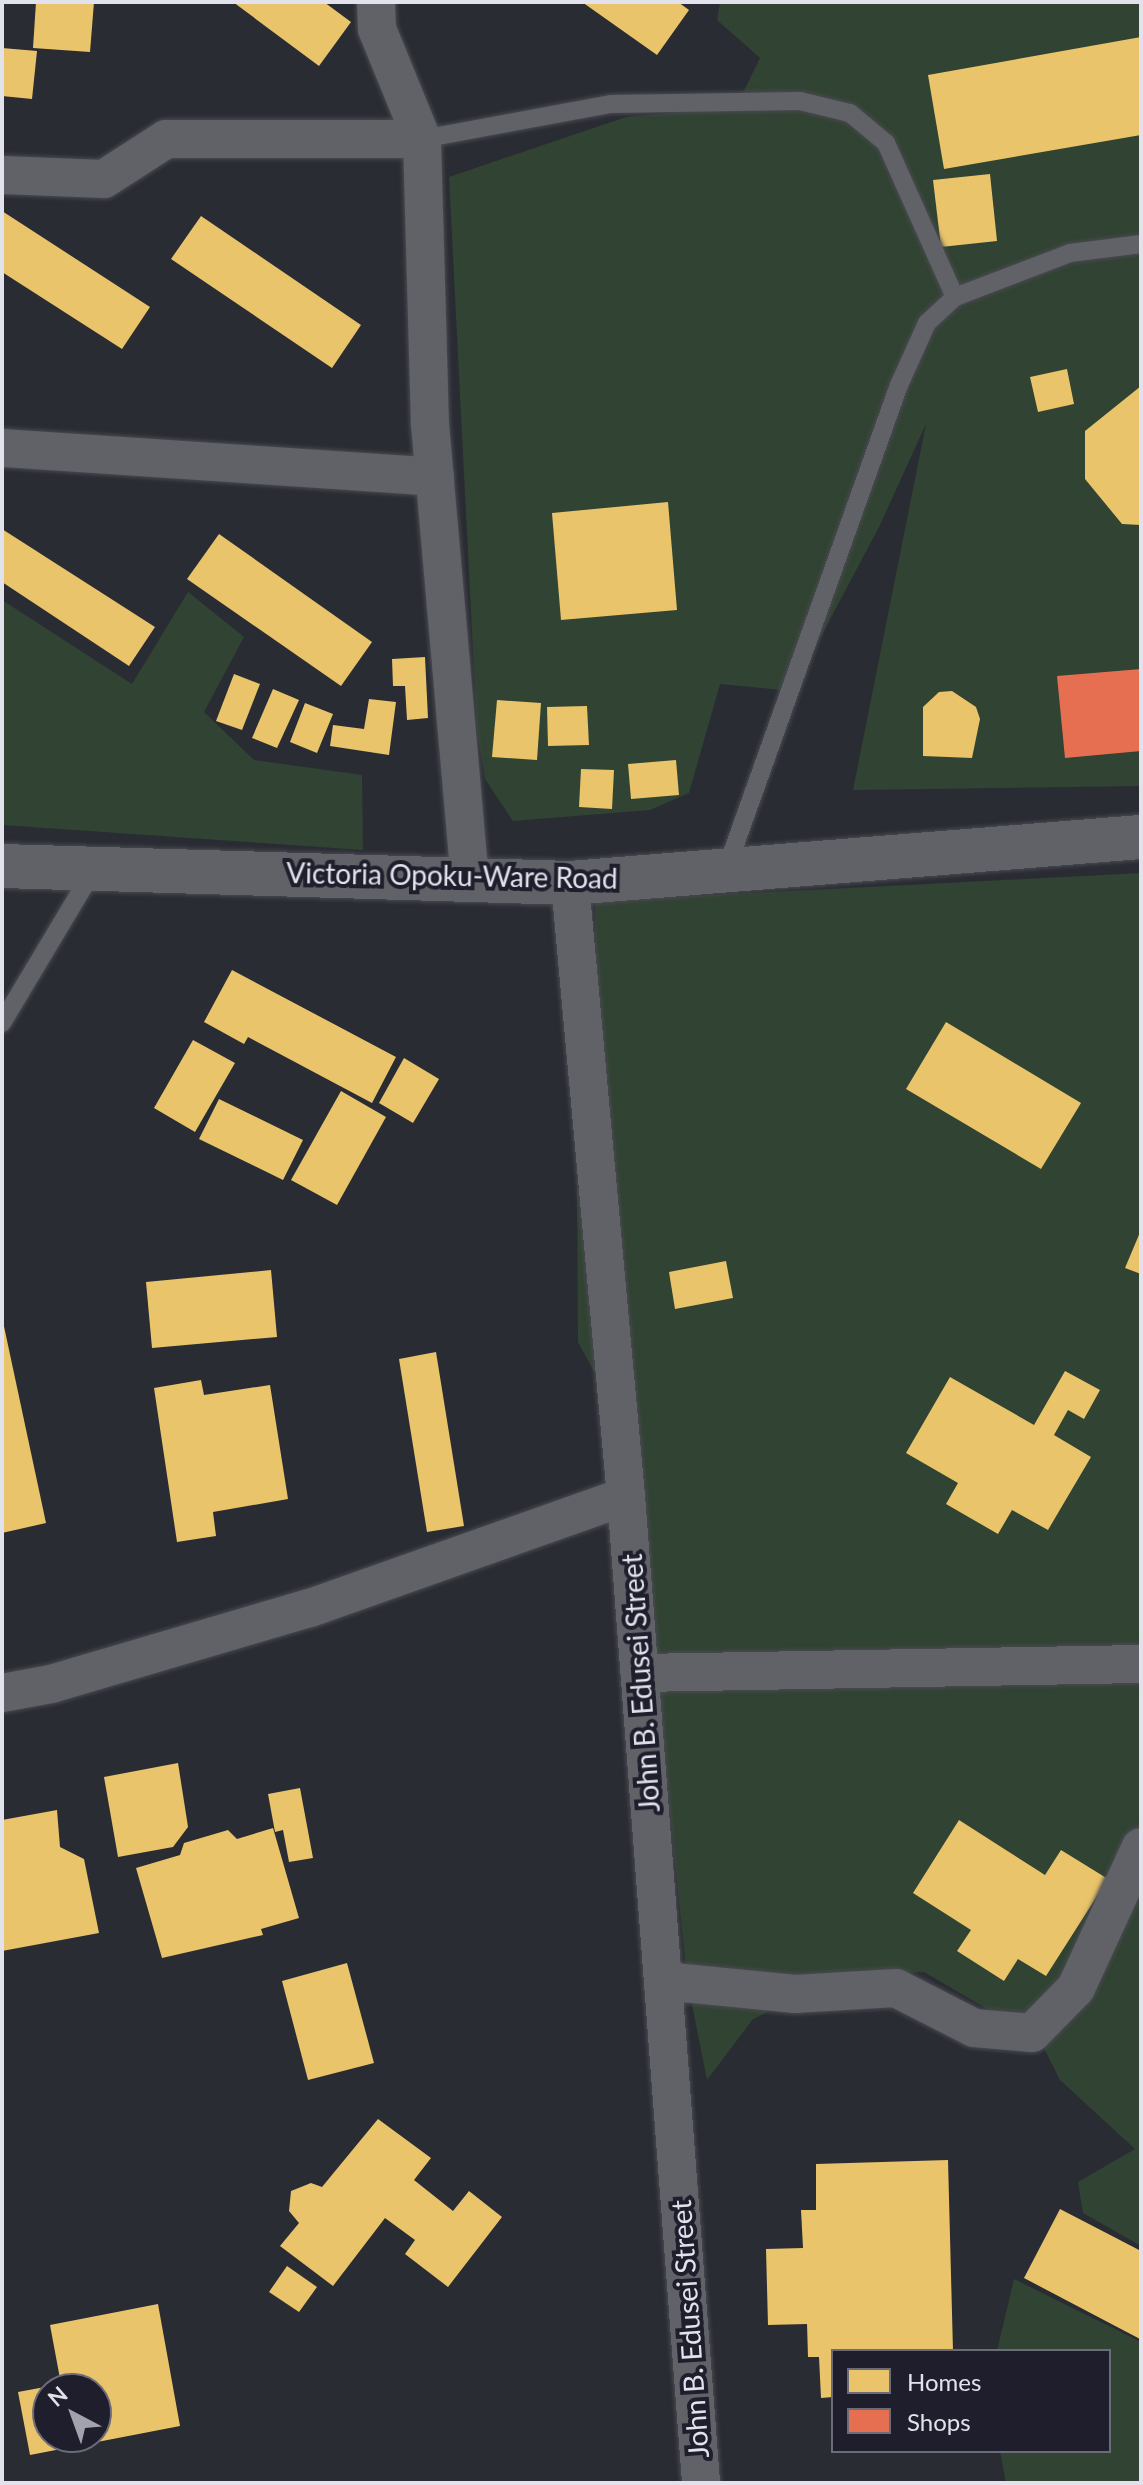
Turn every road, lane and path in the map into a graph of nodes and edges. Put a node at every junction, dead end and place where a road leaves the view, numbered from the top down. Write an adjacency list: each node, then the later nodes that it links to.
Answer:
1 (376, 2): 2 (street)
2 (422, 139): 3 (street); 5 (lane); 7 (street)
3 (2, 175)
4 (1141, 244): 5 (lane)
5 (955, 297): 11 (lane)
6 (2, 448): 7 (street)
7 (435, 477): 12 (street)
8 (1141, 837): 11 (main road, Victoria Opoku-Ware Road)
9 (2, 866): 10 (main road, Victoria Opoku-Ware Road)
10 (95, 868): 12 (main road, Victoria Opoku-Ware Road); 14 (lane)
11 (726, 870): 13 (main road, Victoria Opoku-Ware Road)
12 (470, 877): 13 (main road, Victoria Opoku-Ware Road)
13 (570, 883): 15 (street, John B. Edusei Street)
14 (2, 1023)
15 (626, 1496): 17 (street, John B. Edusei Street); 18 (street)
16 (1141, 1664): 17 (street)
17 (640, 1673): 20 (street, John B. Edusei Street)
18 (2, 1693)
19 (1141, 1847): 20 (street)
20 (663, 1981): 21 (street, John B. Edusei Street)
21 (701, 2483)

